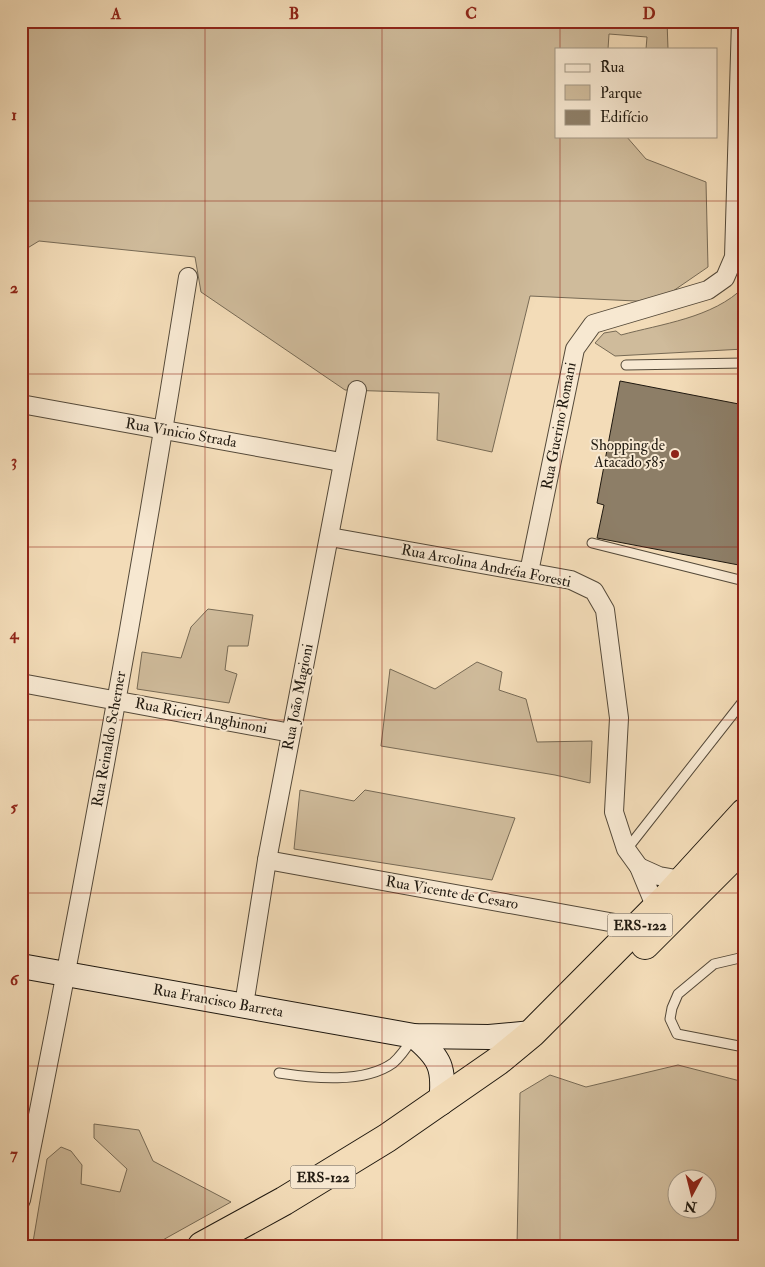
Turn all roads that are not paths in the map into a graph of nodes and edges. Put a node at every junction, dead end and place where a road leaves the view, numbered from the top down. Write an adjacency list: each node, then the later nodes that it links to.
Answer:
1 (741, 21): 2 (street, Rua Guerino Romani)
2 (739, 232): 12 (street, Rua Guerino Romani)
3 (188, 278): 8 (street, Rua Reinaldo Scherner)
4 (744, 363): 5 (lane)
5 (626, 364)
6 (357, 390): 9 (street, Rua João Magioni)
7 (21, 404): 8 (street, Rua Vinicio Strada)
8 (164, 430): 9 (street, Rua Vinicio Strada); 15 (street, Rua Reinaldo Scherner)
9 (341, 462): 10 (street, Rua João Magioni)
10 (330, 537): 12 (street, Rua Arcolina Andréia Foresti); 17 (street, Rua João Magioni)
11 (592, 543): 13 (lane)
12 (529, 572): 20 (street, Rua Arcolina Andréia Foresti)
13 (744, 581)
14 (21, 683): 15 (street, Rua Ricieri Anghinoni)
15 (116, 699): 17 (street, Rua Ricieri Anghinoni); 27 (street, Rua Reinaldo Scherner)
16 (744, 700): 20 (lane)
17 (291, 733): 21 (street, Rua João Magioni)
18 (744, 813): 23 (highway, ERS-122)
19 (744, 846): 29 (highway, ERS-122)
20 (626, 849): 22 (street, Rua Arcolina Andréia Foresti)
21 (267, 860): 24 (street, Rua Vicente de Cesaro); 28 (street, Rua João Magioni)
22 (639, 867): 23 (street); 24 (street, Rua Arcolina Andréia Foresti)
23 (682, 880): 24 (highway, ERS-122)
24 (647, 918): 29 (highway, ERS-122)
25 (744, 956): 31 (lane)
26 (21, 966): 27 (street, Rua Francisco Barreta)
27 (67, 974): 28 (street, Rua Francisco Barreta); 34 (street, Rua Reinaldo Scherner)
28 (244, 1005): 30 (street, Rua Francisco Barreta)
29 (532, 1033): 30 (street, Rua Francisco Barreta); 33 (highway, ERS-122)
30 (414, 1036): 32 (lane); 33 (street)
31 (744, 1047)
32 (279, 1073)
33 (441, 1103): 35 (highway, ERS-122)
34 (21, 1200)
35 (202, 1246)

